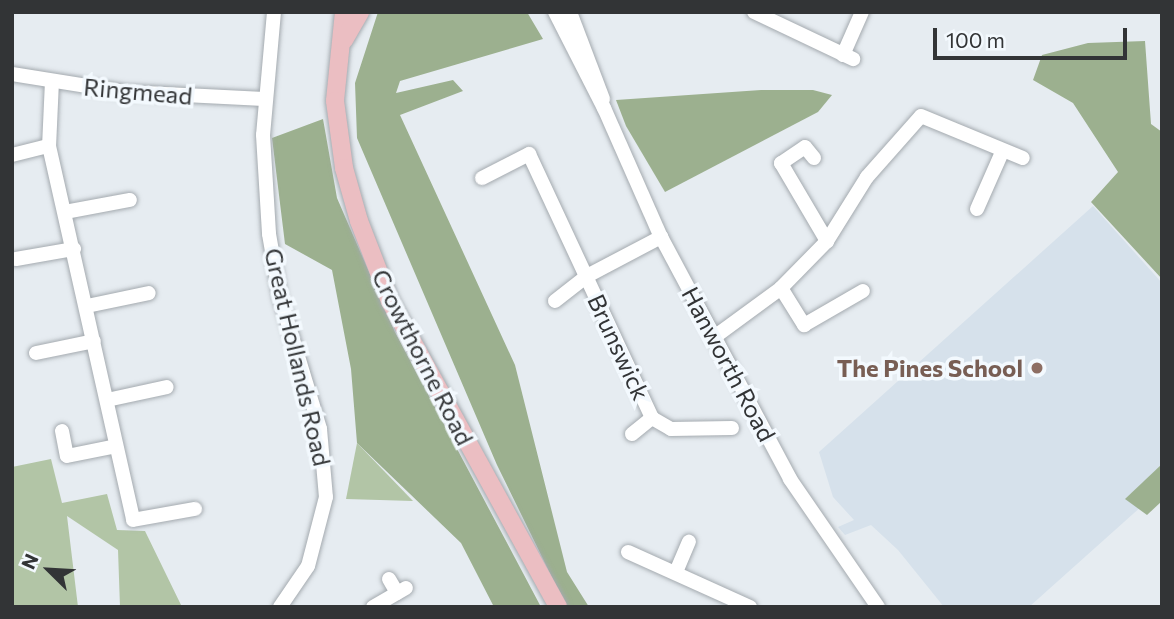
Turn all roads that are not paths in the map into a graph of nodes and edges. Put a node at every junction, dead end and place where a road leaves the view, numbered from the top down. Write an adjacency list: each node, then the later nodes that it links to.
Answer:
1 (274, 12): 11 (street, Great Hollands Road)
2 (344, 12): 8 (main road, Crowthorne Road)
3 (360, 12): 8 (main road, Crowthorne Road)
4 (555, 12): 12 (street, Hanworth Road)
5 (570, 12): 12 (street, Hanworth Road)
6 (754, 12): 7 (street)
7 (862, 12)
8 (339, 49): 50 (main road, Crowthorne Road)
9 (12, 74): 10 (street, Ringmead)
10 (52, 82): 11 (street, Ringmead); 13 (street)
11 (264, 99): 47 (street, Great Hollands Road)
12 (604, 108): 22 (street, Hanworth Road)
13 (49, 146): 15 (street); 21 (street)
14 (1003, 150): 17 (street); 20 (street); 23 (street)
15 (12, 155)
16 (814, 158): 23 (street)
17 (1023, 158)
18 (482, 177): 26 (street, Brunswick)
19 (130, 200): 21 (street)
20 (977, 209)
21 (65, 212): 24 (street)
22 (661, 237): 26 (street, Brunswick); 32 (street, Hanworth Road)
23 (827, 241): 27 (street)
24 (74, 249): 25 (street); 31 (street)
25 (16, 258)
26 (587, 276): 30 (street, Brunswick); 37 (street, Brunswick)
27 (781, 288): 28 (street); 32 (street)
28 (863, 291)
29 (149, 293): 31 (street)
30 (555, 301)
31 (87, 306): 33 (street)
32 (713, 338): 48 (street, Hanworth Road)
33 (94, 341): 34 (street); 36 (street)
34 (36, 353)
35 (167, 387): 36 (street)
36 (107, 400): 41 (street)
37 (652, 418): 38 (street, Brunswick); 40 (street, Brunswick)
38 (732, 428)
39 (62, 431): 41 (street)
40 (632, 434)
41 (116, 446): 42 (street)
42 (195, 509)
43 (689, 542): 45 (street)
44 (628, 552): 45 (street)
45 (676, 572): 51 (street)
46 (389, 579): 49 (street)
47 (288, 604)
48 (874, 605)
49 (373, 607)
50 (558, 607)
51 (750, 607)

